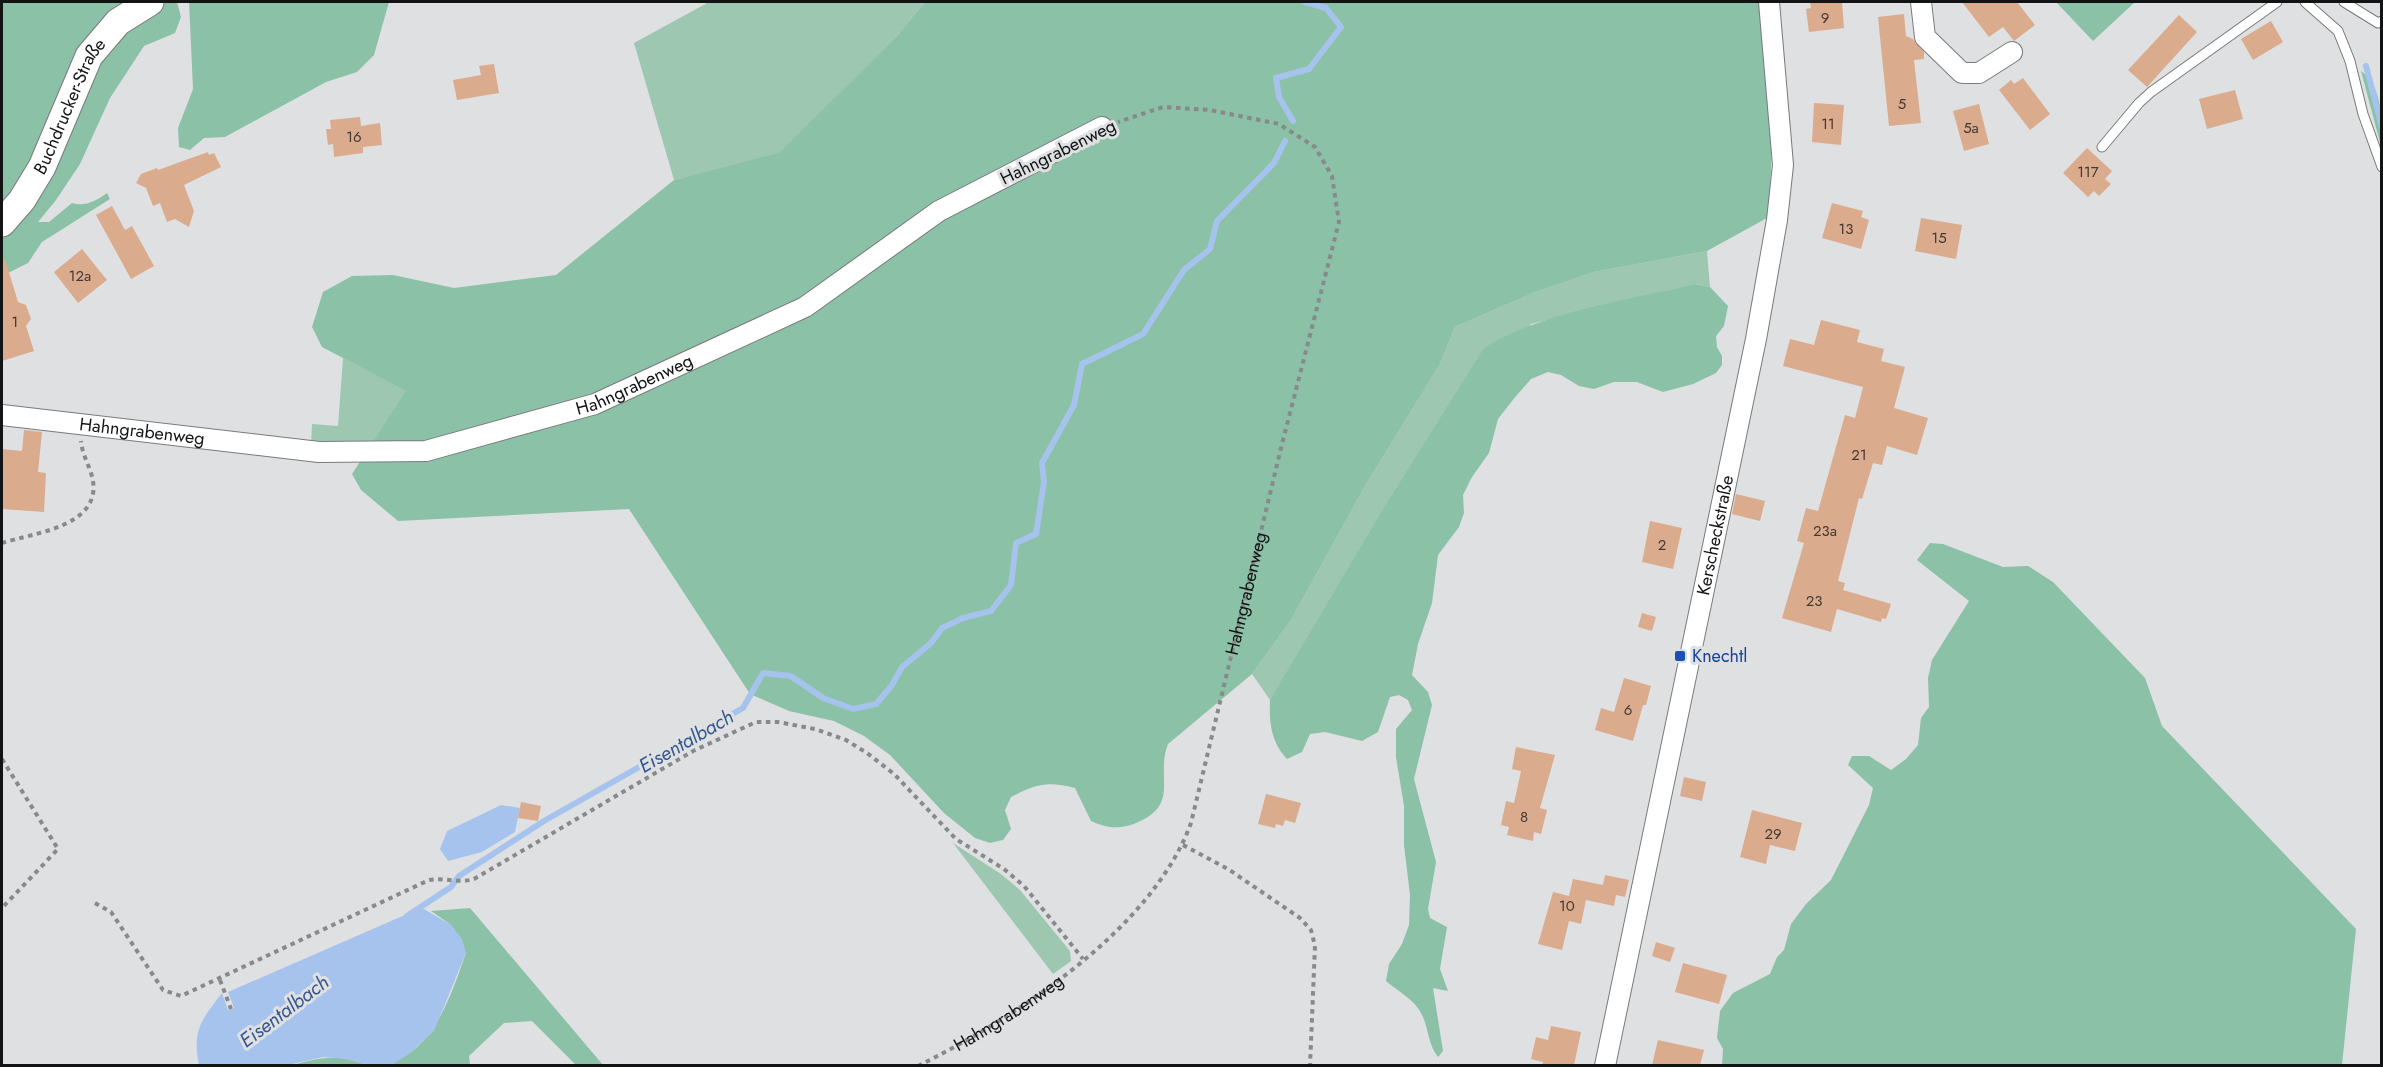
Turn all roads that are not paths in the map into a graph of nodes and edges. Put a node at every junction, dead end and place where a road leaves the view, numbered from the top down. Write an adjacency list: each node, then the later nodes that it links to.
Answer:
1 (150, 2): 12 (street, Buchdrucker-Straße)
2 (1769, 2): 14 (street, Kerscheckstraße)
3 (1921, 2): 8 (street)
4 (2277, 2): 10 (lane)
5 (2305, 2): 11 (lane)
6 (2344, 2): 7 (lane)
7 (2382, 21)
8 (2012, 52)
9 (1102, 127): 13 (street, Hahngrabenweg)
10 (2102, 147)
11 (2382, 167)
12 (2, 223)
13 (2, 415)
14 (1605, 1065)

